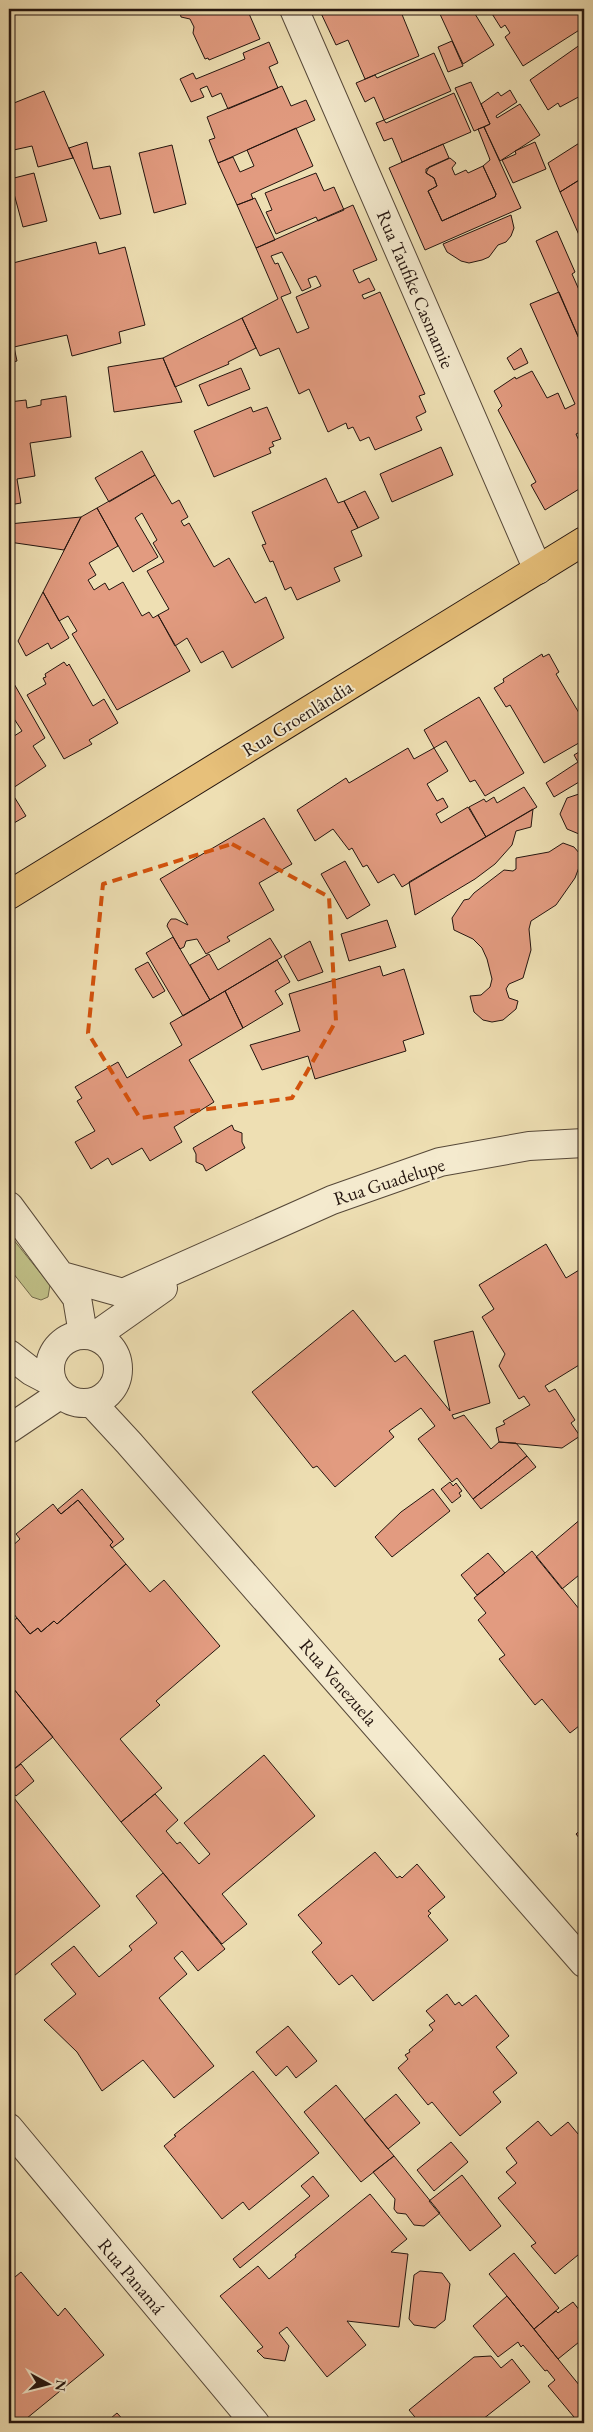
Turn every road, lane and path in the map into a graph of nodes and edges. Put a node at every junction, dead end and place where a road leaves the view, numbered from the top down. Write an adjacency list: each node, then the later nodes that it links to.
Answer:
1 (294, 9): 3 (street, Rua Taufike Casmamie)
2 (584, 541): 3 (main road, Rua Groenlândia)
3 (538, 570): 4 (main road, Rua Groenlândia)
4 (9, 895)
5 (584, 1143): 7 (street, Rua Guadelupe)
6 (9, 1206): 8 (street)
7 (205, 1258): 8 (street, Rua Guadelupe); 9 (street, Rua Guadelupe)
8 (62, 1276): 9 (street)
9 (89, 1335): 11 (street); 12 (street)
10 (9, 1354): 11 (street)
11 (57, 1388): 12 (street); 13 (street)
12 (92, 1403): 14 (street, Rua Venezuela)
13 (9, 1429)
14 (584, 1963)
15 (9, 2128): 16 (street, Rua Panamá)
16 (255, 2423)

